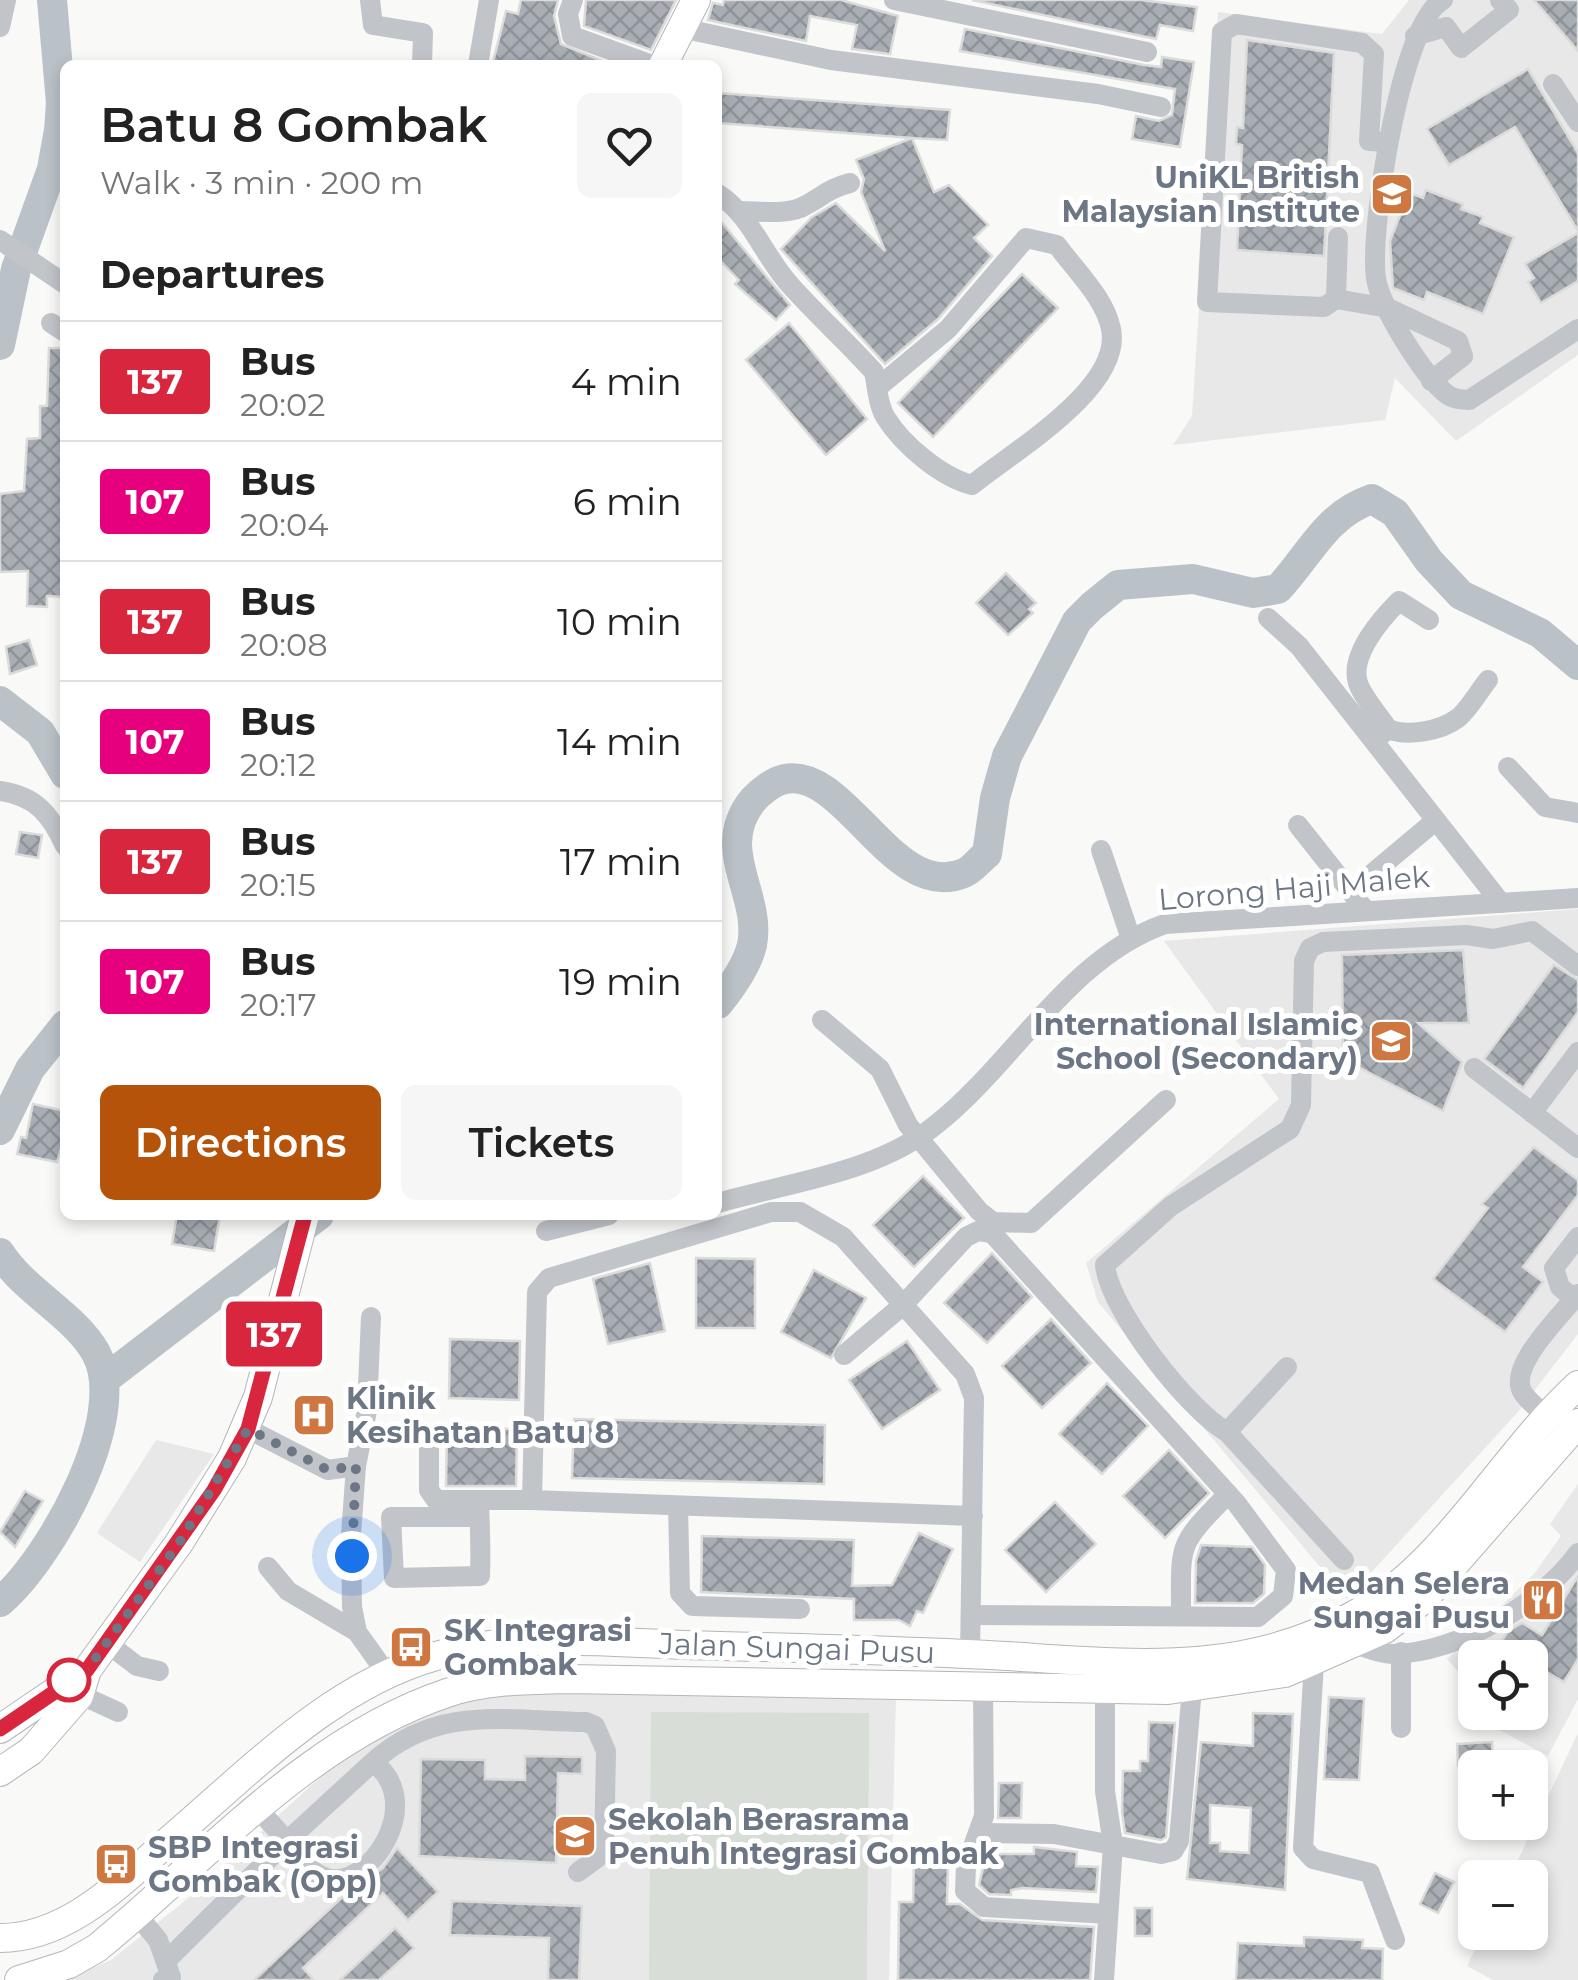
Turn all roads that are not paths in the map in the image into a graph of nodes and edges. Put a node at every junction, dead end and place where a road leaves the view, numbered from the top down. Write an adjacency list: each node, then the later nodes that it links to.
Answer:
1 (6, 0): 9 (street)
2 (370, 0): 13 (street)
3 (489, 0): 14 (street)
4 (572, 0): 15 (street)
5 (696, 0): 10 (main road)
6 (894, 0): 12 (street)
7 (1443, 0): 11 (street)
8 (1500, 0): 11 (street)
9 (0, 28)
10 (681, 28): 16 (main road); 18 (street)
11 (1415, 36): 20 (street)
12 (1147, 52)
13 (422, 60)
14 (479, 60)
15 (638, 60)
16 (665, 60)
17 (1553, 84): 19 (street)
18 (1161, 107)
19 (1578, 122)
20 (1388, 142): 27 (street); 28 (street)
21 (850, 184): 23 (street)
22 (722, 197): 23 (street)
23 (740, 211): 31 (street)
24 (1338, 236): 27 (street)
25 (4, 242): 26 (street)
26 (60, 281)
27 (1336, 300): 28 (street)
28 (1388, 308): 30 (street); 30 (street)
29 (1578, 329): 30 (street)
30 (1431, 381)
31 (878, 388): 31 (street)
32 (1268, 618): 35 (street)
33 (1429, 620): 35 (street)
34 (1488, 680): 35 (street)
35 (1380, 736): 39 (street)
36 (1508, 767): 38 (street)
37 (0, 791): 41 (street)
38 (1578, 813)
39 (1435, 820): 43 (street); 46 (street)
40 (1298, 825): 48 (street)
41 (60, 835)
42 (1101, 850): 50 (street)
43 (1373, 874)
44 (1578, 898): 45 (street, Lorong Haji Malek)
45 (1528, 902): 46 (street, Lorong Haji Malek); 49 (street)
46 (1501, 903): 47 (street, Lorong Haji Malek)
47 (1464, 905): 48 (street, Lorong Haji Malek); 51 (street)
48 (1366, 912): 50 (street, Lorong Haji Malek)
49 (1532, 931): 51 (street); 52 (street)
50 (1130, 936): 58 (street, Lorong Haji Malek)
51 (1466, 936): 74 (street)
52 (1578, 966)
53 (822, 1020): 58 (street)
54 (1578, 1052): 57 (street)
55 (1474, 1068): 57 (street)
56 (1166, 1100): 58 (street)
57 (1532, 1112): 59 (street)
58 (916, 1136): 60 (street, Lorong Haji Malek)
59 (1578, 1148)
60 (722, 1202)
61 (304, 1220): 73 (main road)
62 (589, 1220): 63 (street)
63 (546, 1231)
64 (1578, 1237): 65 (street)
65 (1576, 1297): 71 (street)
66 (903, 1304): 68 (street); 77 (street); 78 (street); 81 (street)
67 (371, 1316): 76 (street)
68 (844, 1355)
69 (1287, 1367): 74 (street)
70 (1578, 1385): 71 (main road, Jalan Sungai Pusu)
71 (1545, 1415): 92 (main road, Jalan Sungai Pusu)
72 (1578, 1423): 90 (main road, Jalan Sungai Pusu)
73 (248, 1429): 76 (street); 89 (main road)
74 (1226, 1432): 83 (street)
75 (429, 1435): 80 (street)
76 (356, 1466): 88 (street)
77 (1228, 1494): 87 (street); 87 (street)
78 (532, 1500): 79 (street); 80 (street)
79 (678, 1506): 81 (street); 85 (street)
80 (479, 1510): 80 (street)
81 (973, 1516): 86 (street)
82 (1578, 1553): 91 (street)
83 (1344, 1560)
84 (268, 1567): 88 (street)
85 (800, 1609)
86 (971, 1615): 87 (street); 92 (street)
87 (1181, 1616)
88 (357, 1632): 95 (street)
89 (107, 1643): 94 (street); 96 (main road)
90 (1356, 1644): 91 (street); 93 (main road, Jalan Sungai Pusu)
91 (1401, 1652): 101 (street)
92 (970, 1654): 95 (main road, Jalan Sungai Pusu)
93 (1314, 1662): 98 (main road, Jalan Sungai Pusu); 113 (street)
94 (159, 1671)
95 (387, 1674): 112 (main road, Jalan Sungai Pusu)
96 (76, 1683): 100 (street); 102 (main road); 104 (main road)
97 (983, 1685): 99 (main road, Jalan Sungai Pusu); 105 (main road, Jalan Sungai Pusu); 106 (street)
98 (1192, 1688): 99 (main road, Jalan Sungai Pusu); 108 (street)
99 (1105, 1689): 108 (street)
100 (118, 1712)
101 (1402, 1728)
102 (0, 1729)
103 (373, 1762): 107 (street); 107 (street); 109 (street)
104 (0, 1772)
105 (258, 1809): 107 (street); 111 (main road, Jalan Sungai Pusu)
106 (981, 1833): 108 (street); 110 (street)
107 (287, 1841): 114 (street)
108 (1114, 1845): 110 (street)
109 (578, 1872)
110 (1108, 1914): 116 (street)
111 (138, 1915): 114 (street); 115 (main road, Jalan Sungai Pusu)
112 (0, 1938)
113 (1395, 1940)
114 (168, 1974)
115 (19, 1980)
116 (1104, 1980)

